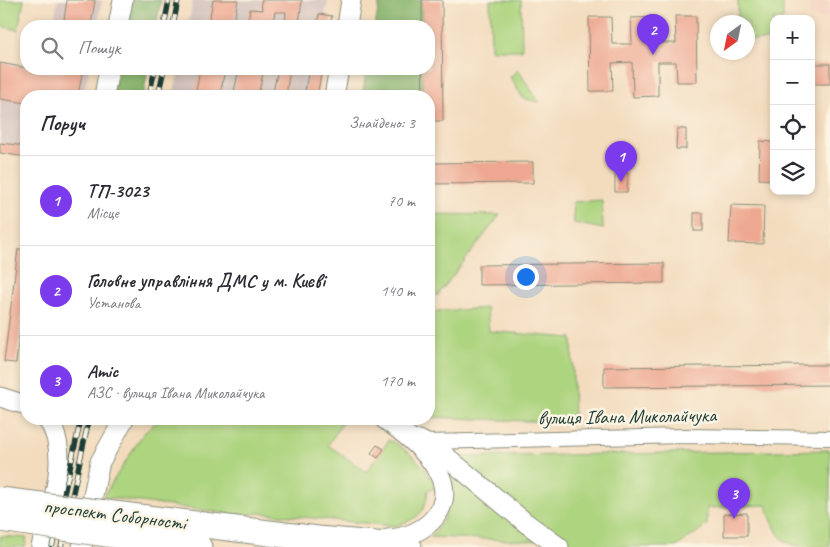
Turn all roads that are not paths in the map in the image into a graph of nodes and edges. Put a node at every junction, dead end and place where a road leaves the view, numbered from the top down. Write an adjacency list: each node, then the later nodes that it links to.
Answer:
1 (123, 0): 3 (main road)
2 (351, 0): 4 (main road)
3 (119, 20)
4 (348, 20)
5 (108, 75): 7 (main road)
6 (338, 75): 8 (main road)
7 (105, 90)
8 (335, 90)
9 (0, 397): 10 (main road)
10 (20, 403)
11 (50, 425): 23 (main road)
12 (121, 425): 18 (main road)
13 (130, 425): 18 (main road)
14 (393, 425): 15 (main road, вулиця Івана Миколайчука)
15 (403, 432): 17 (main road, вулиця Івана Миколайчука); 22 (main road, вулиця Івана Миколайчука)
16 (830, 438): 17 (street, вулиця Івана Миколайчука)
17 (425, 442): 27 (main road, вулиця Івана Миколайчука)
18 (97, 481): 24 (main road)
19 (0, 500): 21 (highway, проспект Соборності, bridge)
20 (0, 519): 21 (highway, проспект Соборності, bridge)
21 (171, 532): 22 (highway, проспект Соборності); 25 (highway, проспект Соборності)
22 (318, 539): 26 (highway, проспект Соборності)
23 (41, 547)
24 (82, 547)
25 (199, 547)
26 (409, 547)
27 (558, 547)

